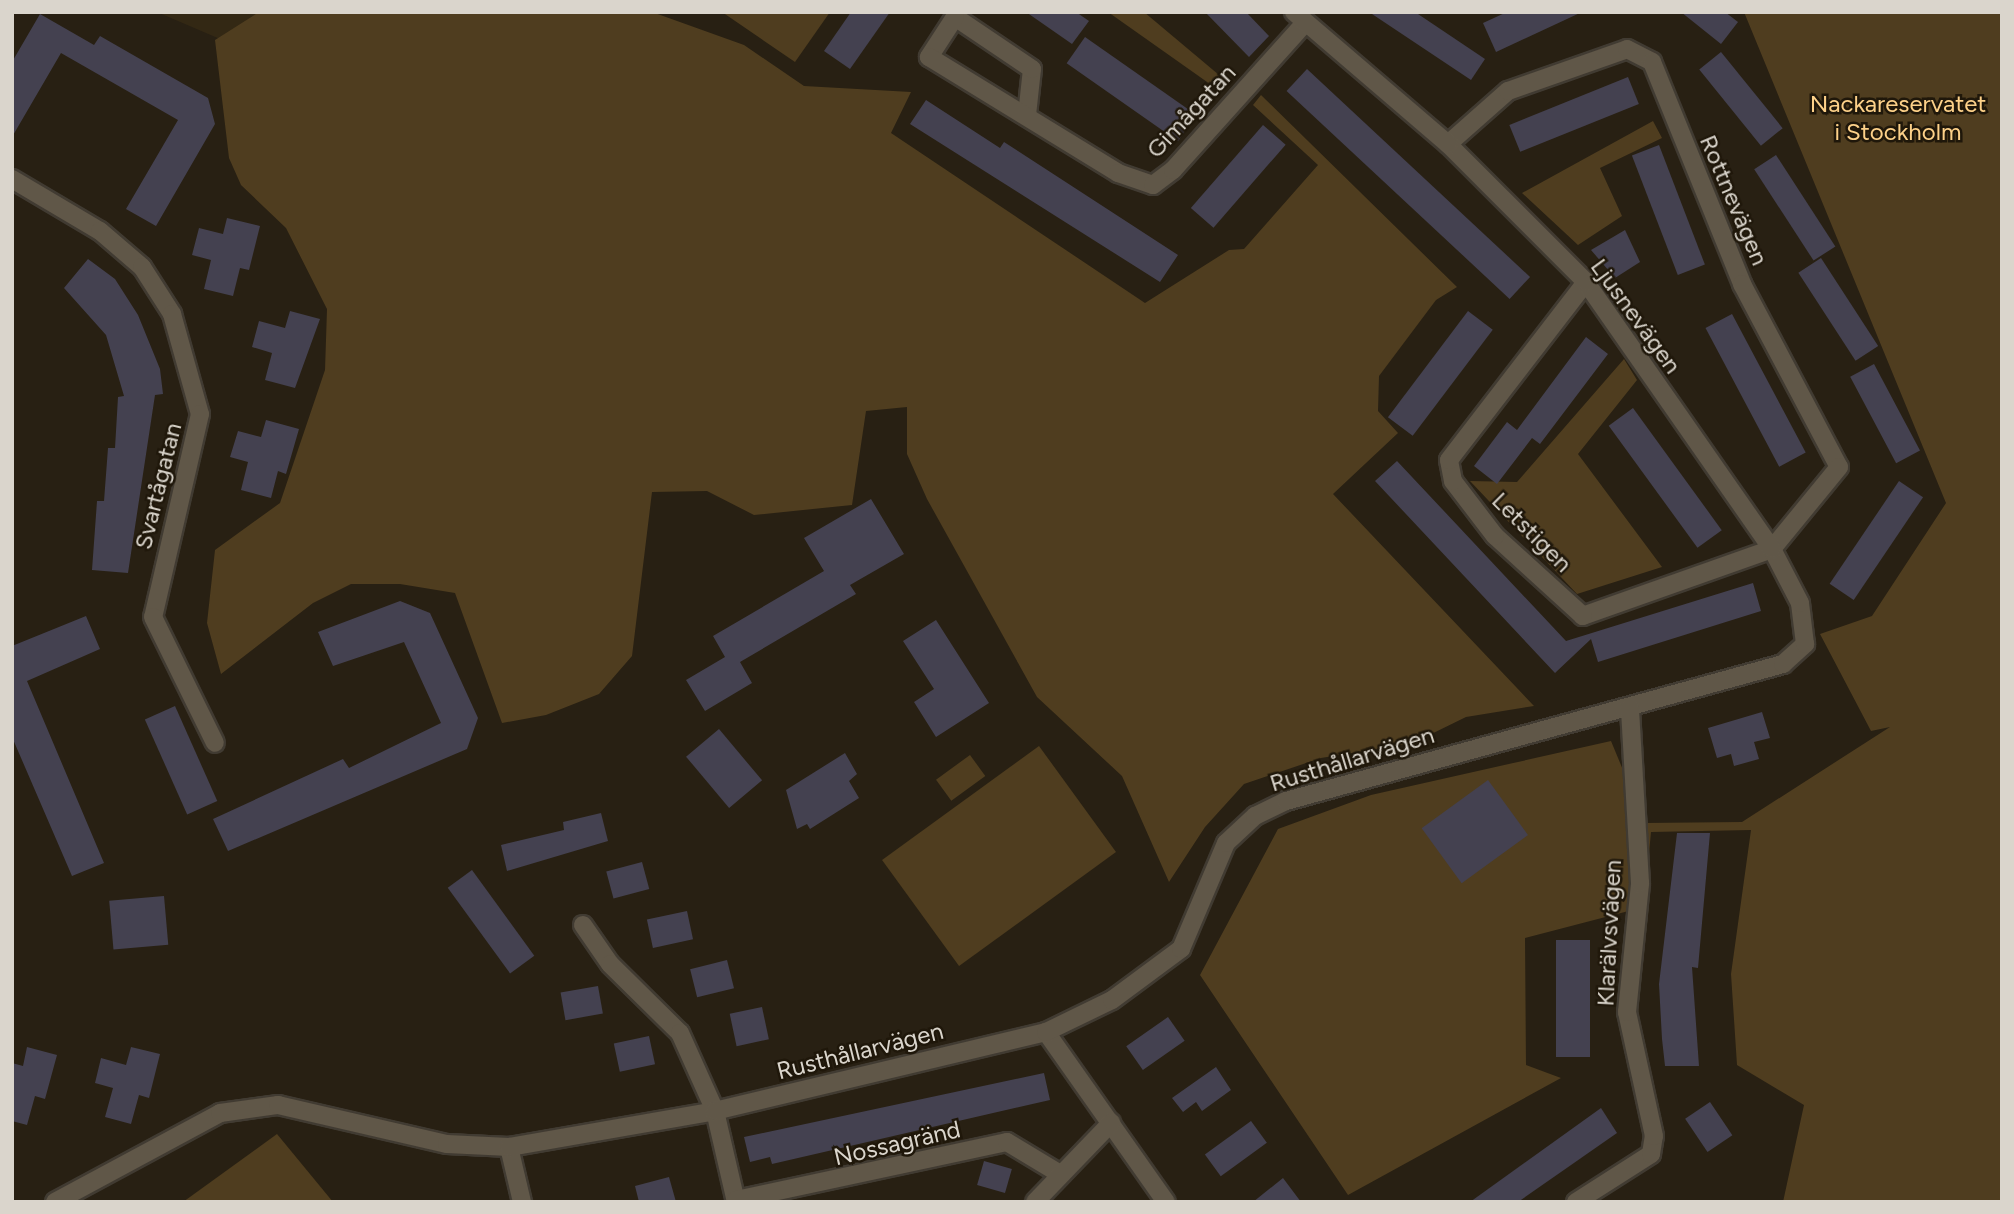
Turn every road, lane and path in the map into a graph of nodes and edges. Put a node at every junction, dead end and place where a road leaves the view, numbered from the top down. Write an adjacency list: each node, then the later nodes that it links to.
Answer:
1 (1299, 18): 2 (street, Gimågatan); 3 (street, Ljusnevägen)
2 (1027, 115): 2 (street, Gimågatan)
3 (1448, 144): 5 (street, Ljusnevägen); 6 (street, Rottnevägen)
4 (12, 179): 9 (street, Svartågatan)
5 (1586, 282): 6 (street, Ljusnevägen); 6 (street, Letstigen)
6 (1772, 549): 7 (street, Ljusnevägen)
7 (1805, 644): 8 (street, Rusthållarvägen)
8 (1630, 707): 11 (street, Rusthållarvägen); 21 (street, Klarälvsvägen)
9 (215, 743)
10 (583, 925): 12 (street)
11 (1046, 1032): 12 (street, Rusthållarvägen); 13 (street)
12 (715, 1111): 14 (street, Rusthållarvägen); 16 (street)
13 (1111, 1123): 15 (street); 20 (street)
14 (509, 1147): 17 (street, Rusthållarvägen); 18 (street)
15 (1060, 1174): 16 (street, Nossagränd); 19 (street)
16 (736, 1201)
17 (55, 1202)
18 (523, 1202)
19 (1035, 1202)
20 (1166, 1202)
21 (1576, 1202)

